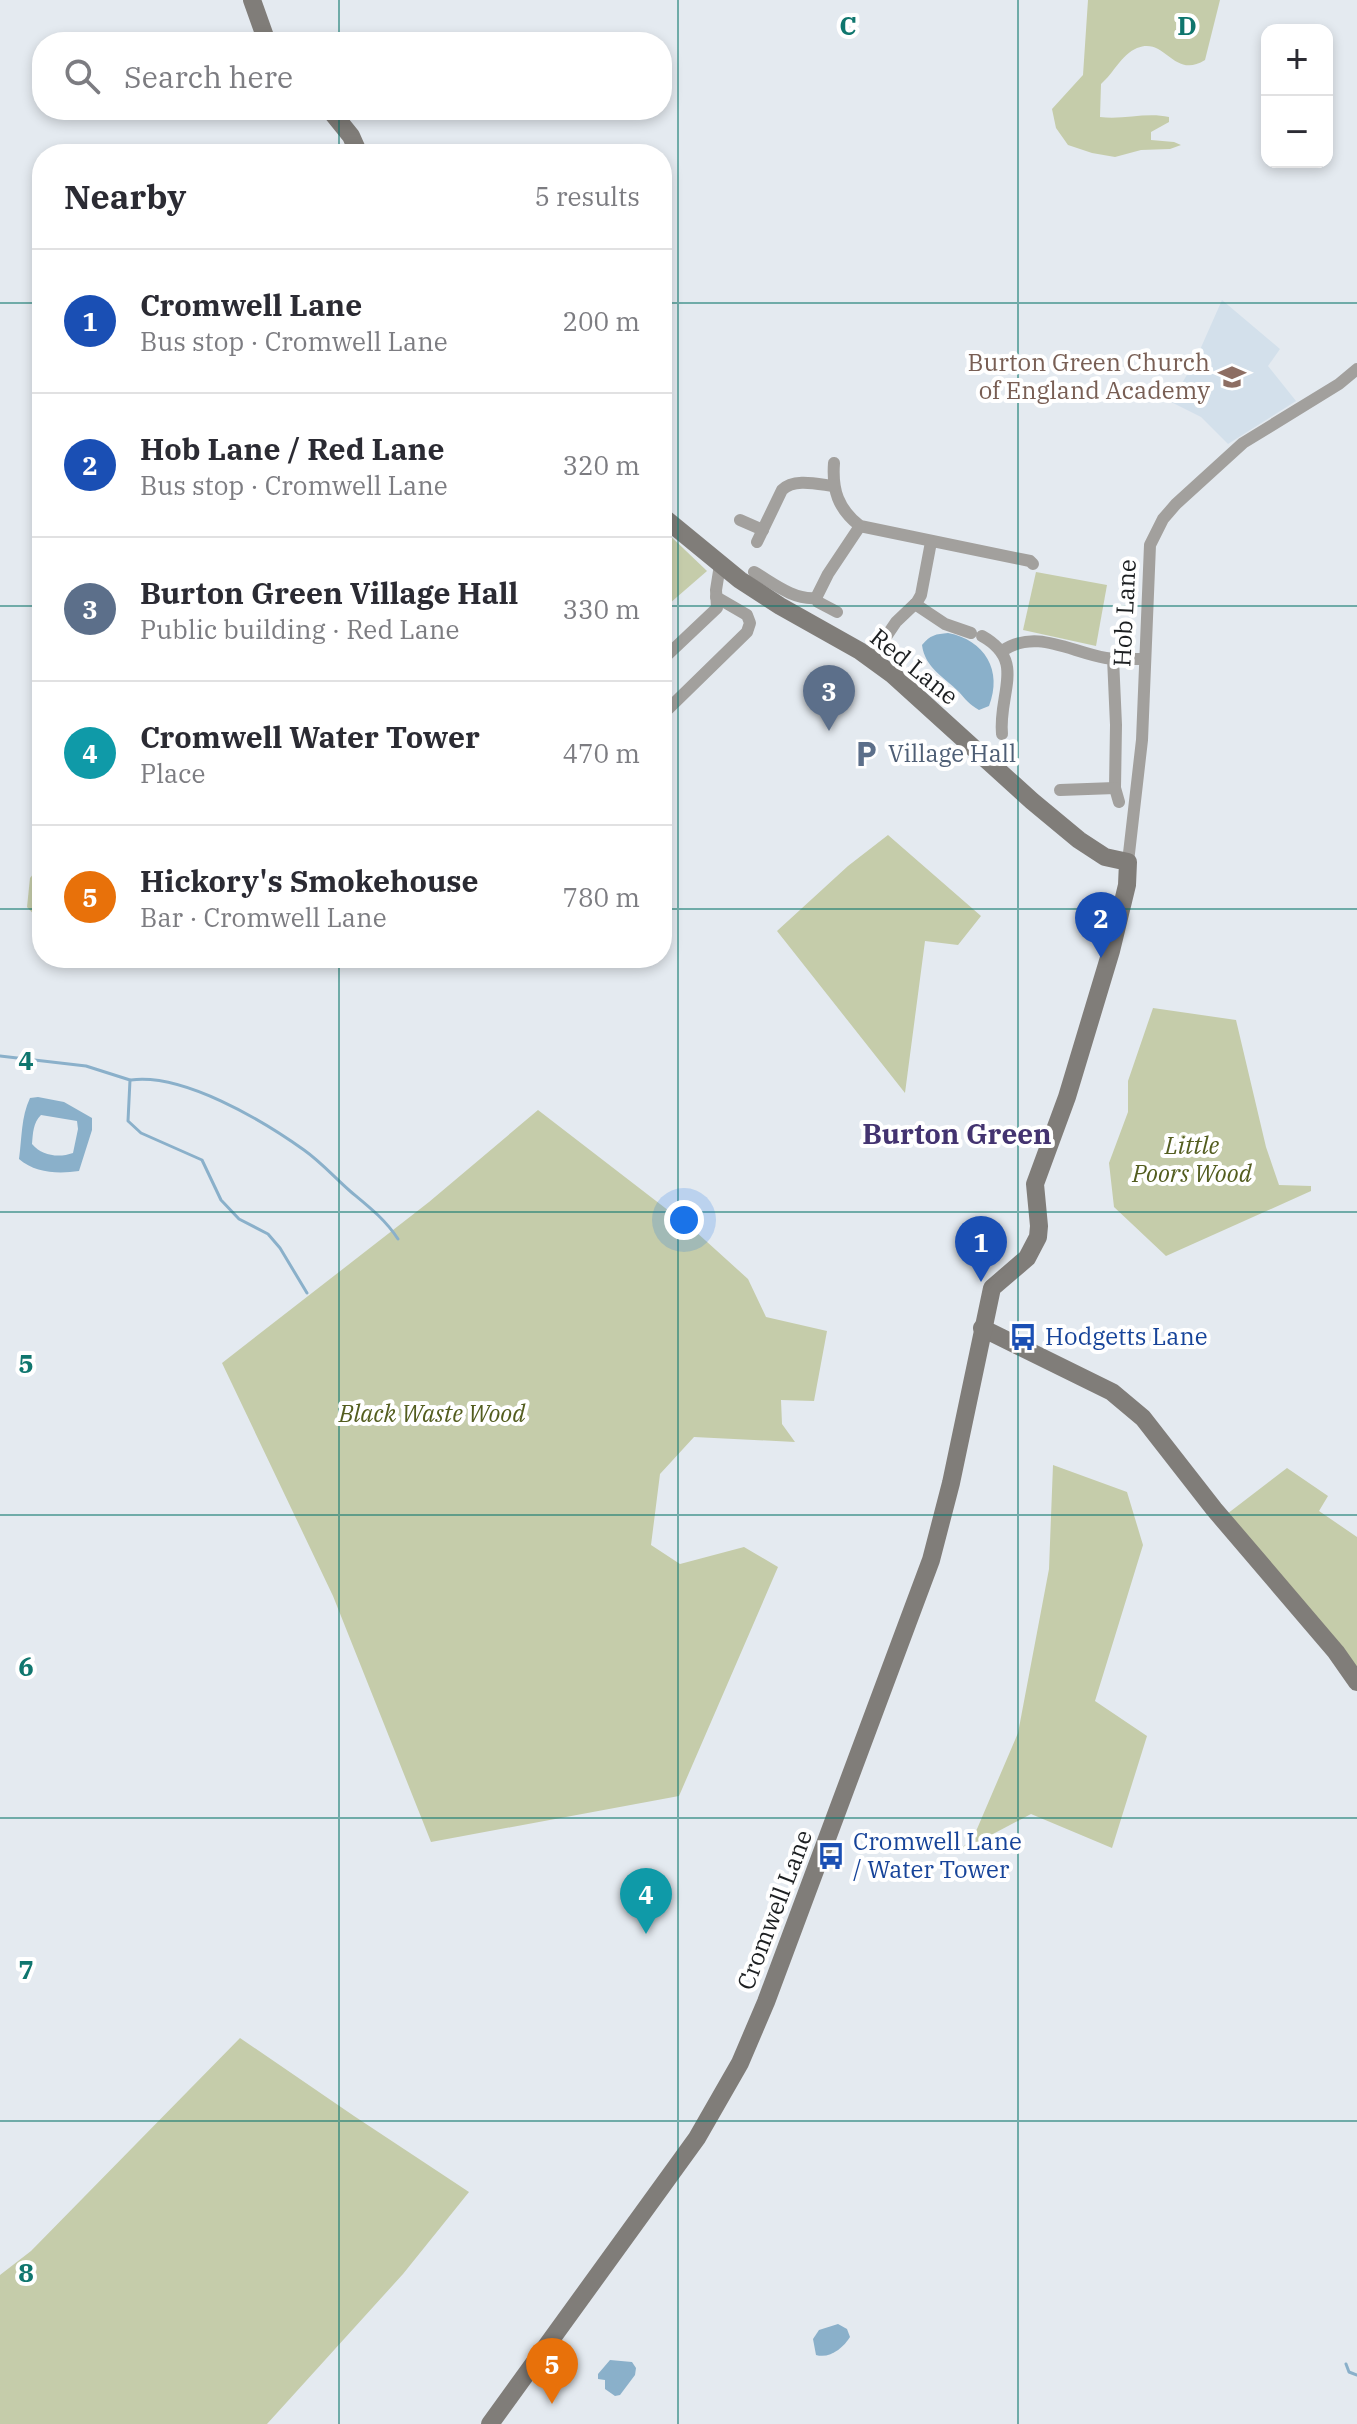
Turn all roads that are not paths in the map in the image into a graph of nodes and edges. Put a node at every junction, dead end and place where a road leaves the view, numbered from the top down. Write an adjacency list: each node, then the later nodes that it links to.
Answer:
1 (252, 0): 2 (street)
2 (263, 32)
3 (338, 120): 4 (street)
4 (355, 144)
5 (1357, 369): 23 (street, Hob Lane)
6 (834, 463): 7 (street)
7 (833, 486): 8 (street); 10 (street)
8 (740, 520)
9 (672, 524): 13 (street, Red Lane)
10 (860, 526): 11 (street); 16 (street)
11 (931, 542): 12 (street); 17 (street)
12 (1033, 564)
13 (720, 565): 15 (street); 22 (street, Red Lane)
14 (754, 572): 16 (street)
15 (716, 597): 19 (street); 24 (street)
16 (816, 598): 18 (street)
17 (915, 604): 20 (street); 22 (street)
18 (837, 612)
19 (672, 651)
20 (1002, 651): 21 (street); 25 (street)
21 (1113, 658): 23 (street); 26 (street)
22 (871, 659): 29 (street, Red Lane)
23 (1144, 659): 29 (street, Hob Lane)
24 (672, 705)
25 (1002, 734)
26 (1115, 788): 27 (street); 28 (street)
27 (1060, 790)
28 (1119, 802)
29 (1128, 862): 30 (street, Cromwell Lane)
30 (982, 1328): 31 (street); 32 (street, Cromwell Lane)
31 (1357, 1682)
32 (490, 2424)

